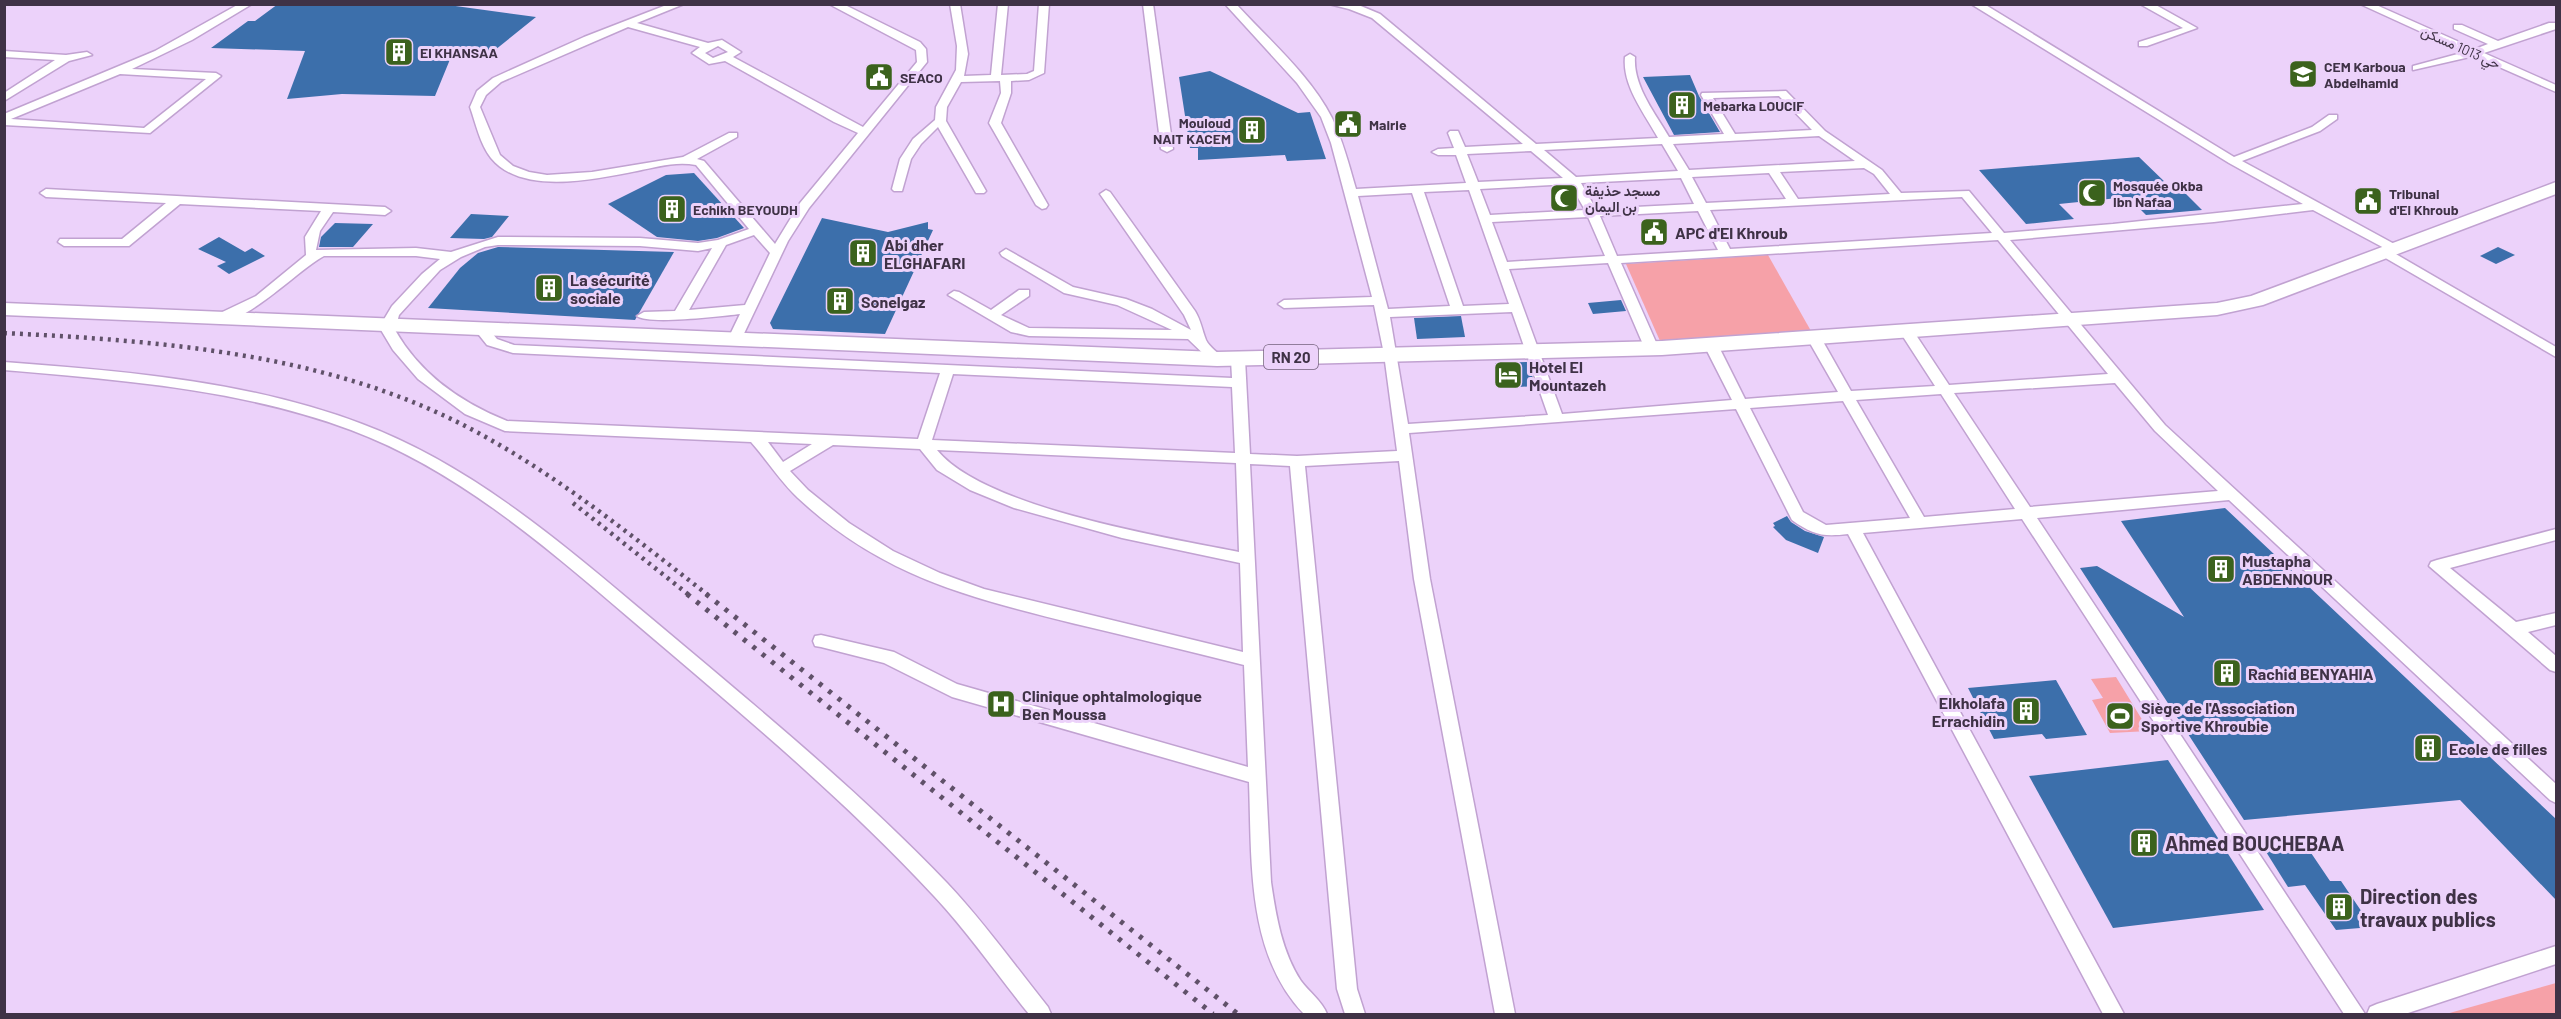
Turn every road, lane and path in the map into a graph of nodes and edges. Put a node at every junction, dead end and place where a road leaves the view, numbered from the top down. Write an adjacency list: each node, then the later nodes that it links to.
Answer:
1 (247, 4): 26 (street)
2 (679, 4): 13 (street)
3 (834, 4): 35 (street)
4 (955, 4): 28 (street)
5 (1003, 4): 27 (street)
6 (1044, 4): 27 (street)
7 (1148, 4): 42 (street)
8 (1230, 4): 57 (street)
9 (1334, 4): 41 (street)
10 (1976, 4): 46 (street)
11 (2145, 4): 16 (street)
12 (2365, 4): 19 (street, حي 1013 مسكن)
13 (628, 24): 18 (street); 45 (street)
14 (2556, 26): 17 (street)
15 (2458, 27): 17 (street)
16 (2143, 44)
17 (2498, 45): 19 (street)
18 (708, 46): 22 (street); 22 (street)
19 (2474, 53): 25 (street); 29 (street, حي 1013 مسكن)
20 (4, 54): 24 (street)
21 (87, 56): 24 (street)
22 (726, 57): 35 (street)
23 (1630, 57): 40 (street)
24 (66, 58): 30 (street)
25 (2417, 68)
26 (122, 72): 32 (street); 34 (street)
27 (1001, 77): 28 (street); 62 (street)
28 (958, 79): 33 (street)
29 (2556, 89)
30 (4, 98)
31 (2333, 117): 46 (street)
32 (4, 118)
33 (940, 121): 53 (street); 55 (street)
34 (4, 123)
35 (865, 132): 75 (street)
36 (1821, 133): 39 (street); 39 (street); 47 (street)
37 (1454, 134): 43 (street)
38 (733, 135): 45 (street)
39 (1731, 136): 40 (street)
40 (1665, 139): 41 (street); 49 (street)
41 (1534, 147): 43 (street); 50 (street)
42 (1167, 149)
43 (1460, 151): 44 (street); 51 (street)
44 (1438, 152)
45 (686, 160): 69 (street)
46 (2233, 161): 63 (street)
47 (1866, 164): 48 (street); 59 (street)
48 (1773, 170): 49 (street); 61 (street)
49 (1685, 174): 50 (street); 64 (street)
50 (1574, 182): 51 (street); 67 (street)
51 (1472, 187): 54 (street); 68 (street)
52 (2556, 188): 73 (main road, RN 20)
53 (898, 189)
54 (1417, 190): 57 (street); 88 (street)
55 (980, 191)
56 (46, 193): 60 (street)
57 (1349, 193): 84 (street)
58 (1106, 194): 96 (street)
59 (1897, 195): 61 (street); 70 (street)
60 (177, 200): 65 (street); 71 (street)
61 (1794, 202): 64 (street)
62 (1042, 205)
63 (2315, 206): 70 (street); 73 (street)
64 (1701, 207): 67 (street); 74 (street)
65 (330, 208): 66 (street); 77 (street)
66 (385, 211)
67 (1593, 214): 68 (street); 79 (street)
68 (1485, 219): 80 (street)
69 (757, 230): 72 (street); 75 (street)
70 (2002, 235): 74 (street); 93 (street)
71 (64, 242)
72 (721, 243): 78 (street); 91 (street)
73 (2390, 251): 93 (main road, RN 20); 103 (street)
74 (1725, 252): 79 (street)
75 (776, 253): 87 (street)
76 (1006, 253): 96 (street)
77 (312, 256): 78 (street); 92 (street)
78 (451, 256): 94 (street)
79 (1612, 259): 80 (street); 101 (street)
80 (1503, 266): 85 (street)
81 (1024, 293): 89 (street)
82 (954, 295): 89 (street)
83 (1284, 304): 84 (street)
84 (1381, 307): 88 (street); 104 (street)
85 (1518, 308): 88 (street); 102 (street)
86 (4, 309): 92 (main road, RN 20)
87 (749, 309): 91 (street); 98 (street)
88 (1458, 310)
89 (993, 315): 96 (street)
90 (644, 316): 91 (street)
91 (679, 316)
92 (221, 318): 94 (main road, RN 20)
93 (2072, 321): 95 (main road, RN 20); 108 (street)
94 (388, 325): 100 (main road, RN 20); 115 (street)
95 (1907, 332): 97 (main road, RN 20); 110 (street)
96 (1196, 338): 105 (street)
97 (1814, 338): 99 (main road, RN 20); 111 (street)
98 (734, 341): 100 (main road, RN 20); 105 (main road, RN 20)
99 (1711, 345): 101 (main road, RN 20); 112 (street)
100 (684, 347): 107 (street)
101 (1652, 349): 102 (main road, RN 20)
102 (1533, 350): 104 (main road, RN 20); 113 (street)
103 (2556, 352)
104 (1391, 354): 105 (main road, RN 20); 114 (street)
105 (1227, 359): 109 (street)
106 (4, 366): 136 (street)
107 (948, 370): 109 (street); 117 (street)
108 (2118, 378): 110 (street); 122 (street)
109 (1238, 383): 119 (street)
110 (1944, 390): 111 (street); 123 (street)
111 (1847, 396): 112 (street); 124 (street)
112 (1740, 404): 113 (street); 125 (street)
113 (1557, 419): 114 (street)
114 (1401, 429): 118 (street)
115 (755, 437): 116 (street); 121 (street)
116 (832, 440): 117 (street); 121 (street)
117 (924, 444): 119 (street); 127 (street)
118 (1405, 456): 120 (street); 139 (street)
119 (1241, 459): 120 (street); 127 (street)
120 (1296, 461): 138 (street)
121 (782, 469): 131 (street)
122 (2230, 495): 123 (street); 134 (street)
123 (2026, 514): 124 (street); 141 (street)
124 (1920, 523): 125 (street)
125 (1853, 529): 140 (street)
126 (2556, 535): 129 (street)
127 (1246, 559): 131 (street)
128 (2556, 619): 129 (street)
129 (2514, 629): 132 (street)
130 (821, 641): 133 (street)
131 (1251, 660): 133 (street)
132 (2556, 665)
133 (1257, 777): 137 (street)
134 (2556, 795)
135 (2556, 955): 142 (street)
136 (1041, 1014)
137 (1317, 1014)
138 (1355, 1014)
139 (1505, 1014)
140 (2114, 1014)
141 (2355, 1014)
142 (2377, 1014)

